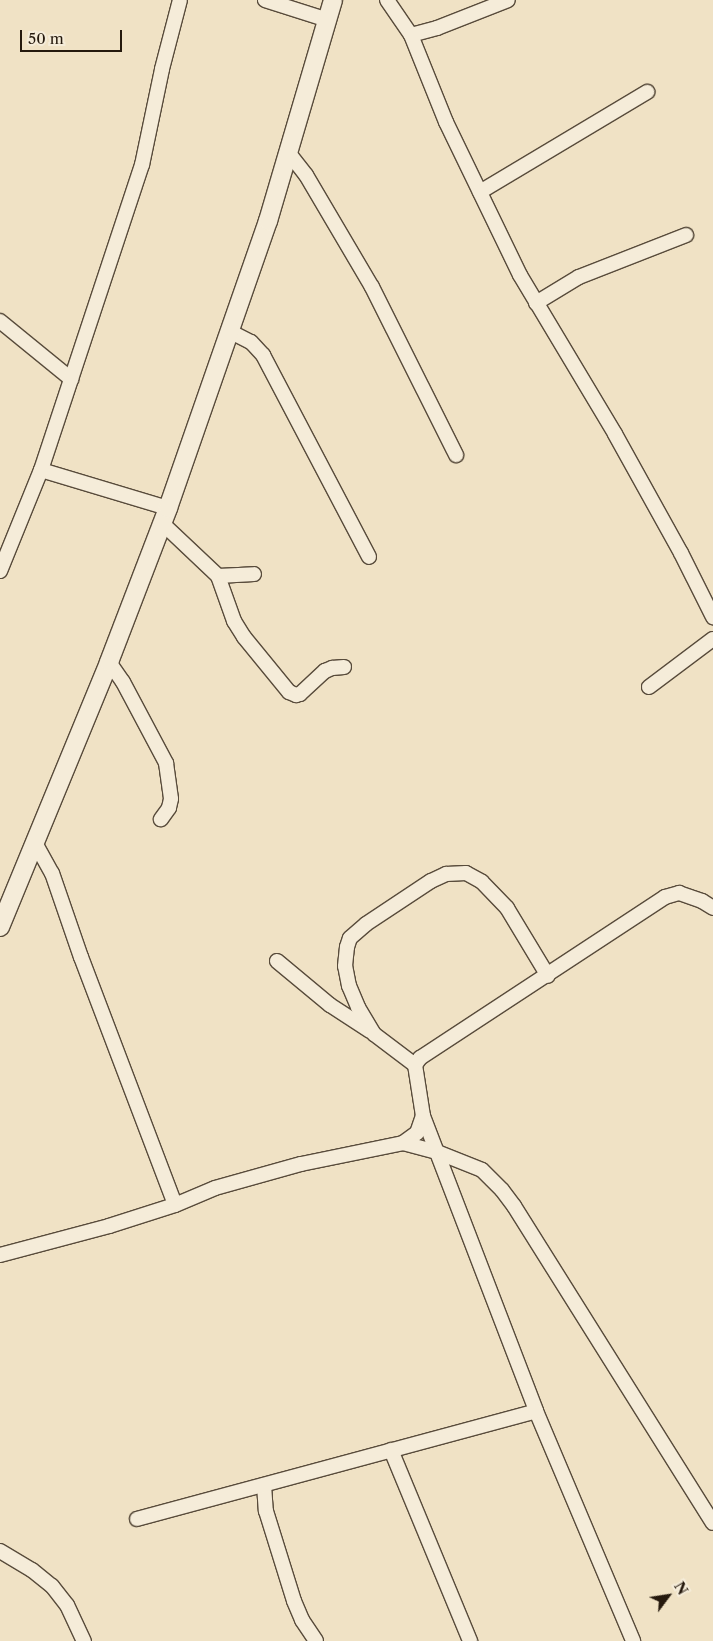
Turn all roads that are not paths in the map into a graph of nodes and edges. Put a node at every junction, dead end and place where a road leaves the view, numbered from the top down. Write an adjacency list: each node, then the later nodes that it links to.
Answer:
1 (180, 0): 15 (street)
2 (265, 0): 6 (street)
3 (333, 0): 6 (street)
4 (387, 0): 7 (street)
5 (508, 0): 7 (street)
6 (328, 20): 9 (street)
7 (411, 35): 10 (street)
8 (647, 92): 10 (street)
9 (288, 152): 14 (street); 16 (street)
10 (480, 192): 12 (street)
11 (686, 235): 12 (street)
12 (536, 303): 23 (street)
13 (0, 321): 15 (street)
14 (231, 332): 18 (street); 19 (street)
15 (72, 379): 17 (street)
16 (456, 455)
17 (41, 470): 18 (street); 20 (street)
18 (165, 515): 22 (street); 25 (street)
19 (369, 557)
20 (0, 571)
21 (254, 574): 22 (street)
22 (218, 576): 26 (street)
23 (713, 617)
24 (713, 640): 27 (street)
25 (109, 662): 28 (street); 29 (street)
26 (344, 667)
27 (649, 687)
28 (161, 819)
29 (34, 841): 31 (street); 39 (street)
30 (713, 908): 33 (street)
31 (0, 927)
32 (277, 961): 34 (street)
33 (548, 976): 34 (street); 35 (street)
34 (374, 1034): 35 (street)
35 (415, 1065): 36 (street)
36 (423, 1116): 37 (street); 38 (street)
37 (403, 1143): 38 (street); 39 (street)
38 (437, 1152): 41 (street); 45 (street)
39 (175, 1204): 40 (street)
40 (0, 1255)
41 (536, 1411): 42 (street); 50 (street)
42 (391, 1450): 43 (street); 49 (street)
43 (264, 1485): 44 (street); 48 (street)
44 (137, 1520)
45 (713, 1522)
46 (0, 1551): 47 (street)
47 (84, 1641)
48 (316, 1641)
49 (470, 1641)
50 (633, 1641)

